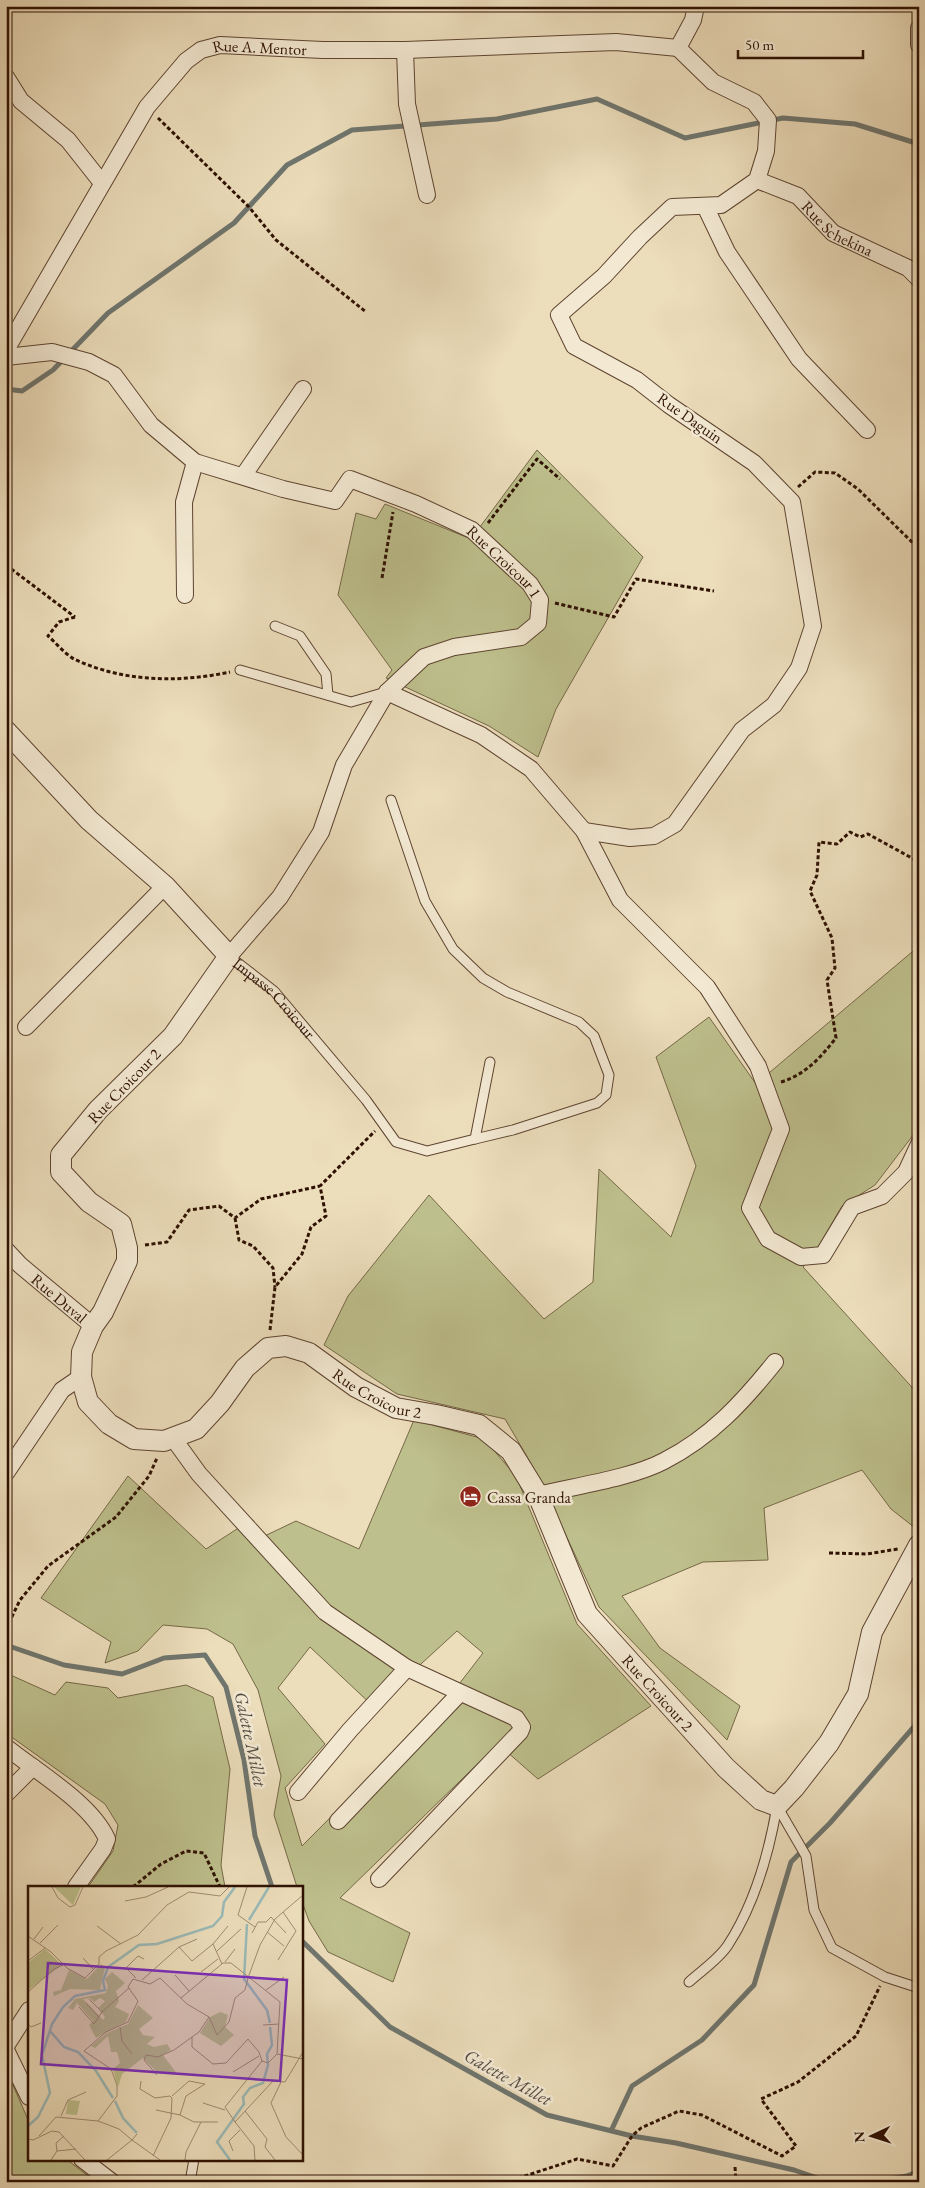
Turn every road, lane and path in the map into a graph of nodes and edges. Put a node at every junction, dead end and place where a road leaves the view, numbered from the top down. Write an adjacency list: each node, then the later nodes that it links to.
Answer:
1 (696, 6): 4 (street)
2 (919, 28): 3 (street)
3 (919, 45)
4 (678, 48): 5 (street, Rue A. Mentor); 8 (street)
5 (405, 50): 7 (street, Rue A. Mentor); 10 (street)
6 (6, 76): 9 (street)
7 (147, 107): 9 (street, Rue A. Mentor); 13 (path)
8 (757, 180): 11 (street, Rue Daguin); 12 (street, Rue Schekina)
9 (102, 183): 14 (street, Rue A. Mentor)
10 (427, 195)
11 (705, 206): 17 (street); 22 (street, Rue Daguin)
12 (919, 279)
13 (366, 312)
14 (6, 350)
15 (6, 357): 18 (street, Rue Croicour 1)
16 (303, 389): 19 (street)
17 (867, 430)
18 (195, 462): 19 (street, Rue Croicour 1); 28 (street)
19 (243, 476): 21 (street, Rue Croicour 1)
20 (560, 479): 23 (path)
21 (396, 496): 23 (street, Rue Croicour 1); 26 (path)
22 (787, 497): 24 (path); 36 (street, Rue Daguin)
23 (478, 536): 29 (street, Rue Croicour 1)
24 (919, 549)
25 (6, 565): 31 (path)
26 (382, 578)
27 (714, 591): 29 (path)
28 (185, 595)
29 (540, 600): 32 (street, Rue Croicour 1)
30 (275, 626): 33 (lane)
31 (240, 670): 33 (lane)
32 (387, 692): 33 (lane); 36 (street); 39 (street, Rue Croicour 1)
33 (328, 695)
34 (6, 730): 38 (street, Impasse Croicour)
35 (391, 800): 44 (lane, Impasse Croicour)
36 (584, 831): 42 (street)
37 (919, 862): 42 (path)
38 (165, 886): 39 (street, Impasse Croicour); 40 (street)
39 (229, 956): 43 (lane, Impasse Croicour); 48 (street, Rue Croicour 2)
40 (26, 1027)
41 (490, 1062): 44 (lane)
42 (766, 1087): 45 (street)
43 (383, 1123): 44 (lane, Impasse Croicour); 46 (path)
44 (475, 1139)
45 (919, 1144)
46 (320, 1186): 47 (path); 50 (path)
47 (236, 1218): 48 (path); 50 (path)
48 (127, 1248): 51 (street, Rue Croicour 2)
49 (6, 1250): 51 (street, Rue Duval)
50 (275, 1287): 52 (path)
51 (93, 1326): 54 (street, Rue Croicour 2)
52 (268, 1348): 55 (street, Rue Croicour 2); 57 (street, Rue Croicour 2)
53 (775, 1362): 57 (street)
54 (81, 1377): 55 (street, Rue Croicour 2); 56 (street)
55 (168, 1440): 60 (path); 61 (street)
56 (6, 1472)
57 (538, 1495): 67 (street, Rue Croicour 2)
58 (918, 1545): 59 (path); 67 (street)
59 (829, 1553)
60 (6, 1629)
61 (407, 1668): 62 (street); 65 (street)
62 (460, 1693): 68 (street); 69 (street)
63 (6, 1747): 64 (street)
64 (33, 1767): 66 (street); 70 (street)
65 (298, 1792)
66 (6, 1794)
67 (777, 1806): 73 (lane); 74 (lane)
68 (338, 1821)
69 (379, 1879)
70 (77, 1886)
71 (134, 1886): 72 (path)
72 (220, 1886)
73 (885, 1977): 75 (lane); 84 (path)
74 (689, 1982)
75 (919, 1988)
76 (28, 2012): 77 (street)
77 (6, 2048): 78 (street)
78 (28, 2095)
79 (83, 2160): 82 (street)
80 (194, 2160): 83 (lane)
81 (735, 2167): 85 (path)
82 (112, 2182)
83 (190, 2182)
84 (499, 2182)
85 (736, 2182)

